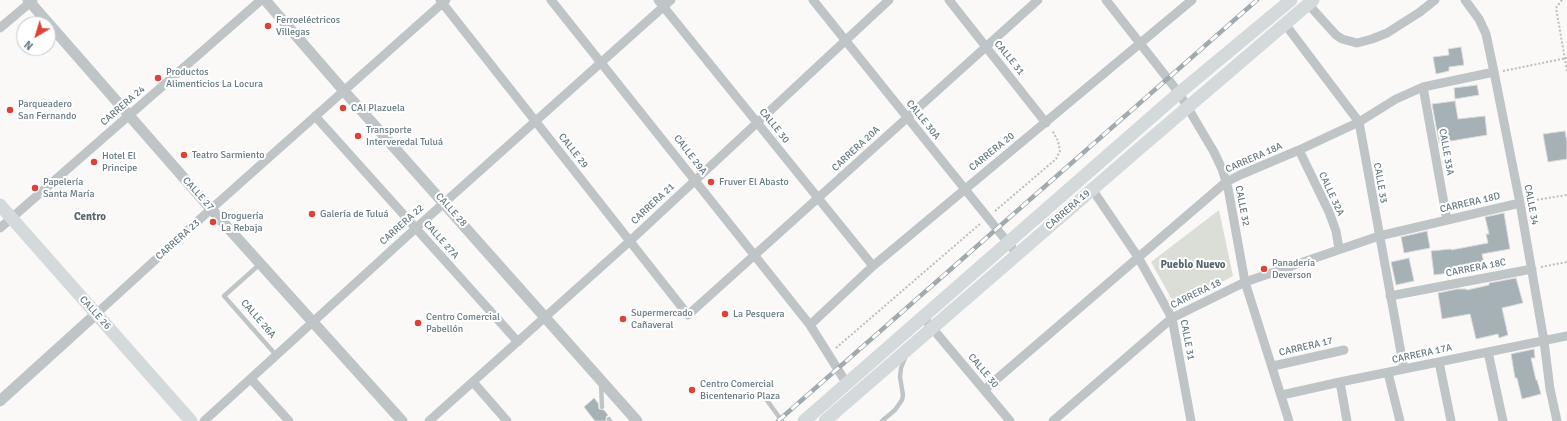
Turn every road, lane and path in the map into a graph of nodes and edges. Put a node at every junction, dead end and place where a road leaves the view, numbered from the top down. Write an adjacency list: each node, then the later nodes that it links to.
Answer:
1 (261, 0): 32 (street, CARRERA 24)
2 (265, 0): 29 (street, CALLE 28)
3 (551, 0): 25 (street, CALLE 29A)
4 (671, 0): 18 (street, CARRERA 22)
5 (813, 0): 21 (street, CALLE 30A)
6 (889, 0): 21 (street, CARRERA 21)
7 (949, 0): 23 (street, CALLE 31)
8 (1038, 0): 23 (street, CARRERA 20A)
9 (1106, 0): 22 (street, CALLE 32)
10 (1192, 0): 22 (street, CARRERA 20)
11 (1291, 0): 30 (main road, CARRERA 19)
12 (1435, 0): 17 (street)
13 (1465, 0): 27 (street, CALLE 34)
14 (1562, 0): 24 (path)
15 (30, 1): 20 (street); 32 (street, CALLE 27)
16 (443, 1): 29 (street, CARRERA 23); 35 (street, CALLE 29)
17 (1310, 2): 19 (main road, CARRERA 19)
18 (661, 3): 25 (street, CARRERA 22); 36 (street, CALLE 30)
19 (1285, 24): 31 (main road, CARRERA 19); 37 (street, CALLE 33)
20 (0, 28)
21 (845, 40): 34 (street, CALLE 30A); 36 (street, CARRERA 21)
22 (1141, 44): 30 (street, CALLE 32); 38 (street, CARRERA 20)
23 (986, 47): 34 (street, CARRERA 20A); 38 (street, CALLE 31)
24 (1566, 59): 26 (path); 27 (path)
25 (602, 63): 35 (street, CARRERA 22); 40 (street, CALLE 29A)
26 (1567, 71)
27 (1494, 72): 28 (street, CARRERA 18A); 47 (street, CALLE 34)
28 (1423, 87): 37 (street, CARRERA 18A); 52 (street, CALLE 33A)
29 (344, 91): 33 (street, CARRERA 23); 46 (street, CALLE 28)
30 (1179, 94): 31 (street, CALLE 32); 57 (main road, CARRERA 19)
31 (1187, 107): 41 (street, CALLE 32); 43 (main road, CARRERA 19)
32 (128, 116): 49 (street, CALLE 27); 50 (street, CARRERA 24)
33 (315, 116): 49 (street, CARRERA 23); 54 (street, CALLE 27A)
34 (907, 117): 42 (street, CALLE 30A); 45 (street, CARRERA 20A)
35 (536, 120): 46 (street, CARRERA 22); 56 (street, CALLE 29)
36 (757, 122): 40 (street, CARRERA 21); 45 (street, CALLE 30)
37 (1359, 122): 39 (street, CARRERA 18A); 55 (street, CALLE 33)
38 (1046, 123): 42 (street, CARRERA 20); 51 (path)
39 (1298, 150): 41 (street, CARRERA 18A); 58 (street, CALLE 32A)
40 (695, 180): 56 (street, CARRERA 21); 60 (street, CALLE 29A)
41 (1226, 182): 61 (street, CARRERA 18A); 66 (street, CALLE 32)
42 (964, 189): 51 (street, CALLE 30A); 64 (street, CARRERA 20)
43 (1092, 189): 59 (main road, CARRERA 19); 61 (street, CALLE 31)
44 (1567, 194): 47 (path)
45 (819, 198): 60 (street, CARRERA 20A); 64 (street, CALLE 30)
46 (444, 202): 54 (street, CARRERA 22); 70 (street, CALLE 28)
47 (1520, 203): 52 (street, CARRERA 18D); 65 (street, CALLE 34)
48 (0, 205): 50 (main road, CALLE 26)
49 (211, 209): 63 (street, CALLE 27); 68 (street, CARRERA 23)
50 (11, 218): 53 (street, CARRERA 24); 68 (main road, CALLE 26)
51 (987, 218): 57 (street, CALLE 30A); 80 (path)
52 (1447, 220): 55 (street, CARRERA 18D)
53 (0, 228)
54 (416, 228): 73 (street, CARRERA 22); 78 (street, CALLE 27A)
55 (1379, 236): 58 (street, CARRERA 18); 67 (street, CALLE 33)
56 (630, 241): 69 (street, CALLE 29); 70 (street, CARRERA 21)
57 (1007, 243): 59 (street, CALLE 30A); 71 (main road, CARRERA 19)
58 (1339, 249): 66 (street, CARRERA 18)
59 (1017, 254): 75 (main road, CARRERA 19)
60 (755, 256): 69 (street, CARRERA 20A); 74 (street, CALLE 29A)
61 (1138, 257): 72 (street, CALLE 31); 93 (street, CARRERA 18A)
62 (1567, 262): 65 (path)
63 (261, 263): 73 (street, CALLE 27); 83 (lane, CALLE 26A)
64 (873, 266): 74 (street, CARRERA 20)
65 (1532, 269): 67 (street, CARRERA 18C); 77 (street, CALLE 34)
66 (1245, 282): 72 (street, CARRERA 18); 85 (street, CALLE 32)
67 (1390, 296): 86 (street, CALLE 33)
68 (96, 314): 96 (street, CARRERA 23); 98 (main road, CALLE 26)
69 (688, 315)
70 (546, 317): 78 (street, CARRERA 21); 89 (street, CALLE 28)
71 (923, 317): 75 (street, CALLE 30); 92 (main road, CARRERA 19)
72 (1172, 318): 110 (street, CARRERA 18); 111 (street, CALLE 31)
73 (313, 321): 83 (street, CARRERA 22); 101 (street, CALLE 27)
74 (810, 325): 92 (street, CALLE 29A)
75 (932, 328): 79 (main road, CARRERA 19); 93 (street, CALLE 30)
76 (1567, 336): 77 (street, CARRERA 17A)
77 (1544, 341): 82 (street, CARRERA 17A); 117 (street, CALLE 34)
78 (518, 342): 90 (street, CARRERA 21)
79 (916, 342): 107 (main road, CARRERA 19); 108 (lane)
80 (835, 349)
81 (1344, 350): 85 (street, CARRERA 17)
82 (1488, 352): 84 (street, CARRERA 17A); 116 (street)
83 (276, 356): 88 (street, CARRERA 22)
84 (1439, 362): 86 (street, CARRERA 17A); 115 (street)
85 (1272, 366): 94 (street, CALLE 32)
86 (1404, 369): 87 (street, CARRERA 17A)
87 (1388, 372): 91 (street, CARRERA 17A); 114 (street)
88 (251, 379): 99 (street, CARRERA 22); 100 (street)
89 (602, 380): 97 (lane); 104 (street, CALLE 28)
90 (473, 382): 102 (street, CARRERA 21); 103 (street)
91 (1340, 382): 94 (street, CARRERA 17A); 113 (street)
92 (847, 384): 106 (main road, CARRERA 19)
93 (984, 390): 109 (street, CALLE 30)
94 (1282, 395): 112 (street, CALLE 32)
95 (766, 399): 105 (lane)
96 (0, 401)
97 (602, 408)
98 (191, 421)
99 (204, 421)
100 (289, 421)
101 (402, 421)
102 (429, 421)
103 (507, 421)
104 (638, 421)
105 (782, 421)
106 (804, 421)
107 (825, 421)
108 (882, 421)
109 (1010, 421)
110 (1053, 421)
111 (1191, 421)
112 (1289, 421)
113 (1348, 421)
114 (1400, 421)
115 (1451, 421)
116 (1503, 421)
117 (1557, 421)

